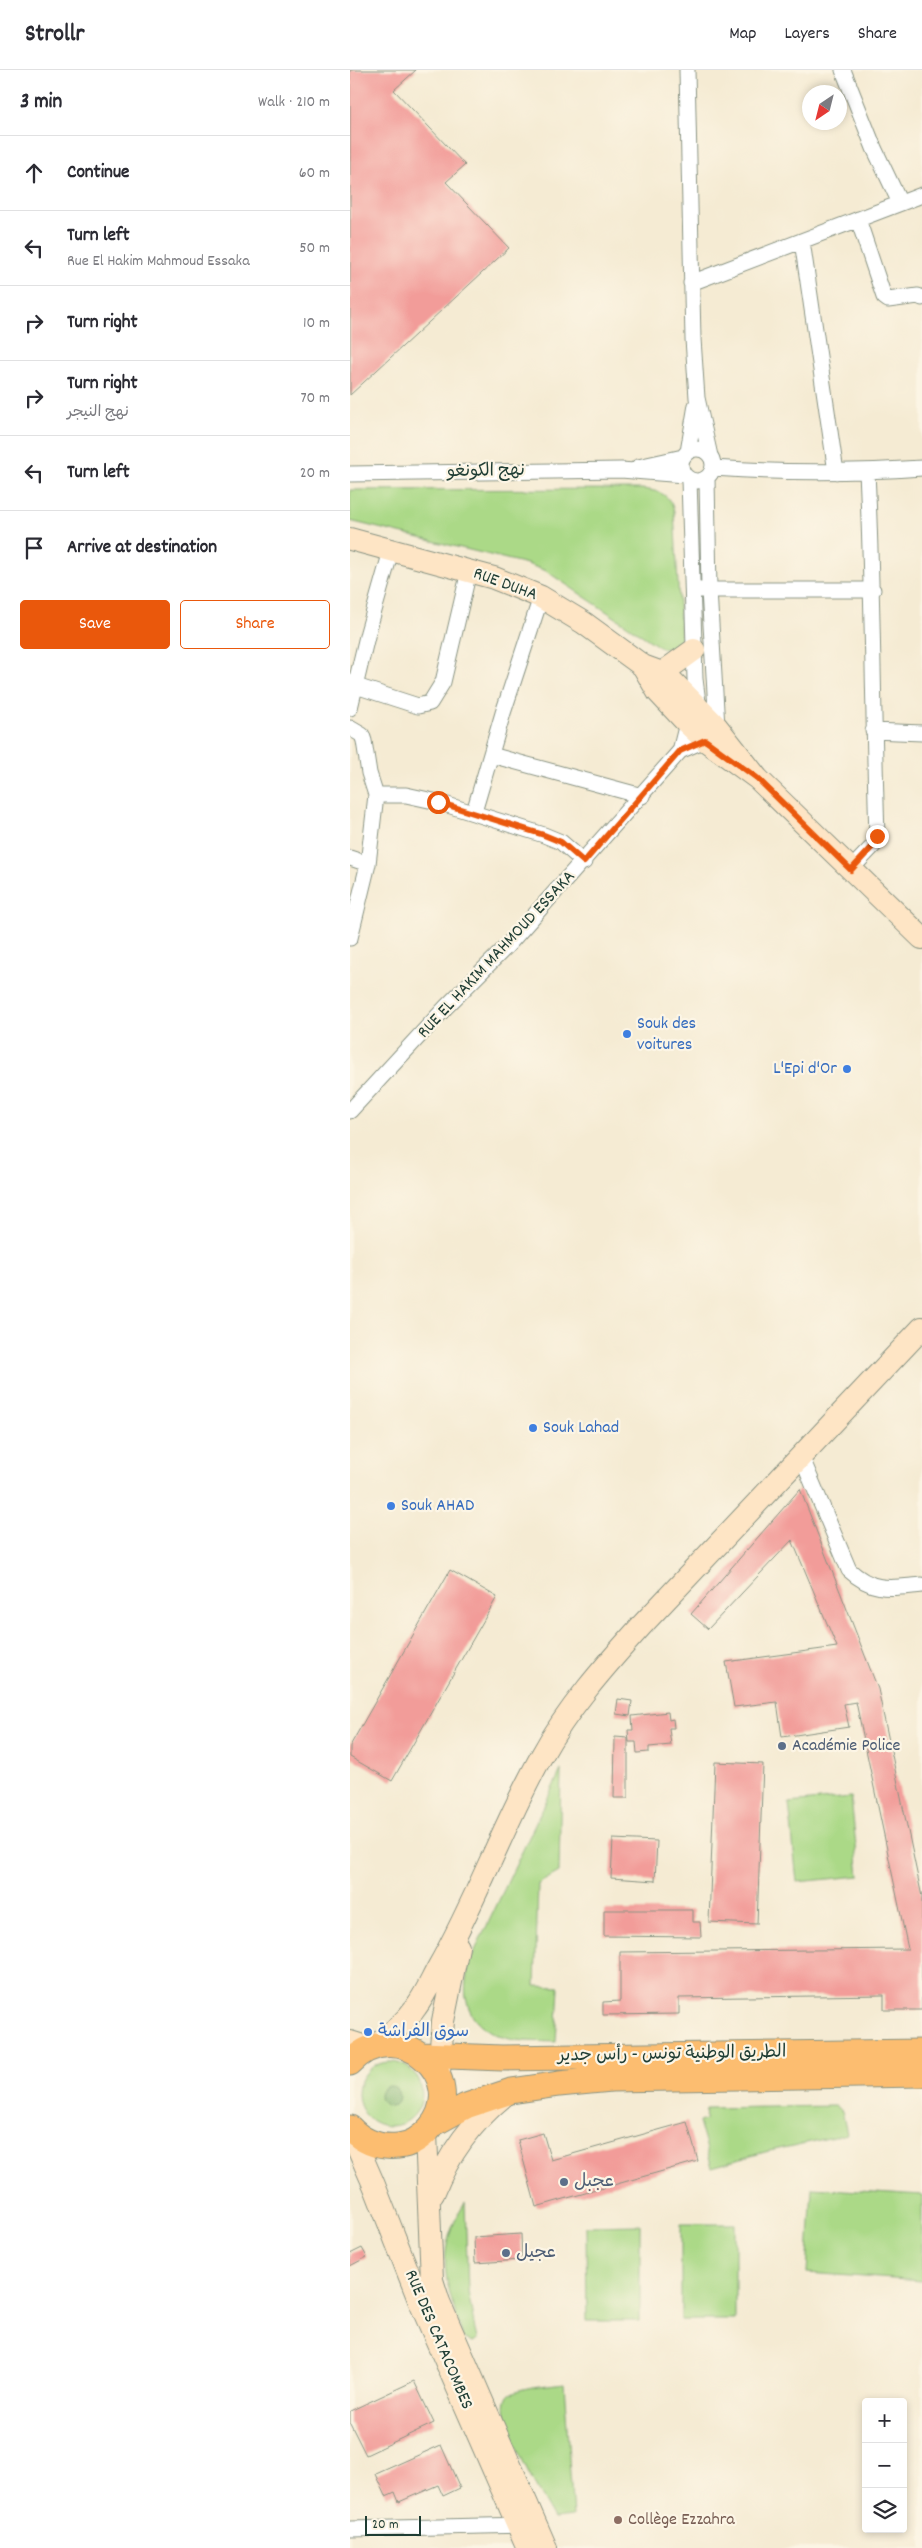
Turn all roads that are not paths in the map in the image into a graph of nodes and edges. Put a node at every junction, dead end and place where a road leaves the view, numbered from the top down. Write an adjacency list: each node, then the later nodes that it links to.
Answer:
1 (687, 70): 7 (street)
2 (843, 70): 4 (street)
3 (922, 195): 4 (street)
4 (900, 203): 5 (street)
5 (858, 219): 6 (street); 8 (street)
6 (802, 241): 7 (street); 14 (street)
7 (691, 283): 9 (street)
8 (922, 298)
9 (697, 398): 10 (street); 11 (street)
10 (685, 454): 11 (street); 13 (street, نهج الكونغو); 17 (street)
11 (710, 467): 14 (street); 17 (street); 22 (street)
12 (922, 468): 15 (street)
13 (622, 470): 16 (street, نهج الكونغو); 17 (street, نهج الكونغو)
14 (836, 472): 15 (street)
15 (867, 472): 23 (street)
16 (350, 474)
17 (686, 477): 21 (street)
18 (350, 539): 19 (main road, RUE DUHA)
19 (391, 551): 20 (main road, RUE DUHA); 27 (street)
20 (469, 571): 24 (main road, RUE DUHA); 27 (street)
21 (691, 590): 22 (street); 25 (street)
22 (709, 590): 23 (street); 33 (street)
23 (873, 590): 31 (street)
24 (541, 597): 26 (main road, RUE DUHA); 35 (street)
25 (694, 650): 26 (main road); 29 (street)
26 (653, 670): 29 (main road, RUE DUHA)
27 (356, 686): 28 (street)
28 (350, 708)
29 (693, 716): 33 (main road, RUE DUHA); 34 (street)
30 (350, 728): 36 (street)
31 (873, 731): 32 (street); 42 (street)
32 (922, 733)
33 (711, 734): 34 (street); 42 (main road, RUE DUHA)
34 (680, 751): 37 (street, RUE EL HAKIM MAHMOUD ESSAKA)
35 (491, 755): 37 (street); 38 (street)
36 (376, 795): 38 (street); 41 (street)
37 (642, 796): 40 (street, RUE EL HAKIM MAHMOUD ESSAKA)
38 (474, 812): 40 (street)
39 (350, 858): 41 (street)
40 (584, 862): 45 (street, RUE EL HAKIM MAHMOUD ESSAKA)
41 (368, 864): 43 (street)
42 (851, 870): 44 (main road, RUE DUHA)
43 (350, 938)
44 (922, 938)
45 (350, 1111)
46 (922, 1328): 47 (main road)
47 (801, 1456): 48 (street); 49 (main road)
48 (922, 1586)
49 (462, 1926): 51 (main road); 52 (main road)
50 (922, 2052): 52 (main road, الطريق الوطنية تونس - رأس جدير)
51 (357, 2054): 52 (main road)
52 (430, 2055): 55 (main road)
53 (922, 2074): 54 (main road, الطريق الوطنية تونس - رأس جدير)
54 (510, 2091): 55 (main road, الطريق الوطنية تونس - رأس جدير); 57 (main road)
55 (430, 2128): 56 (main road, الطريق الوطنية تونس - رأس جدير); 57 (main road, RUE DES CATACOMBES)
56 (352, 2141): 58 (main road, RUE DES CATACOMBES)
57 (430, 2199): 58 (main road, RUE DES CATACOMBES)
58 (528, 2525): 59 (street); 60 (main road, RUE DES CATACOMBES); 61 (main road, RUE DES CATACOMBES)
59 (350, 2529)
60 (528, 2548)
61 (546, 2548)

